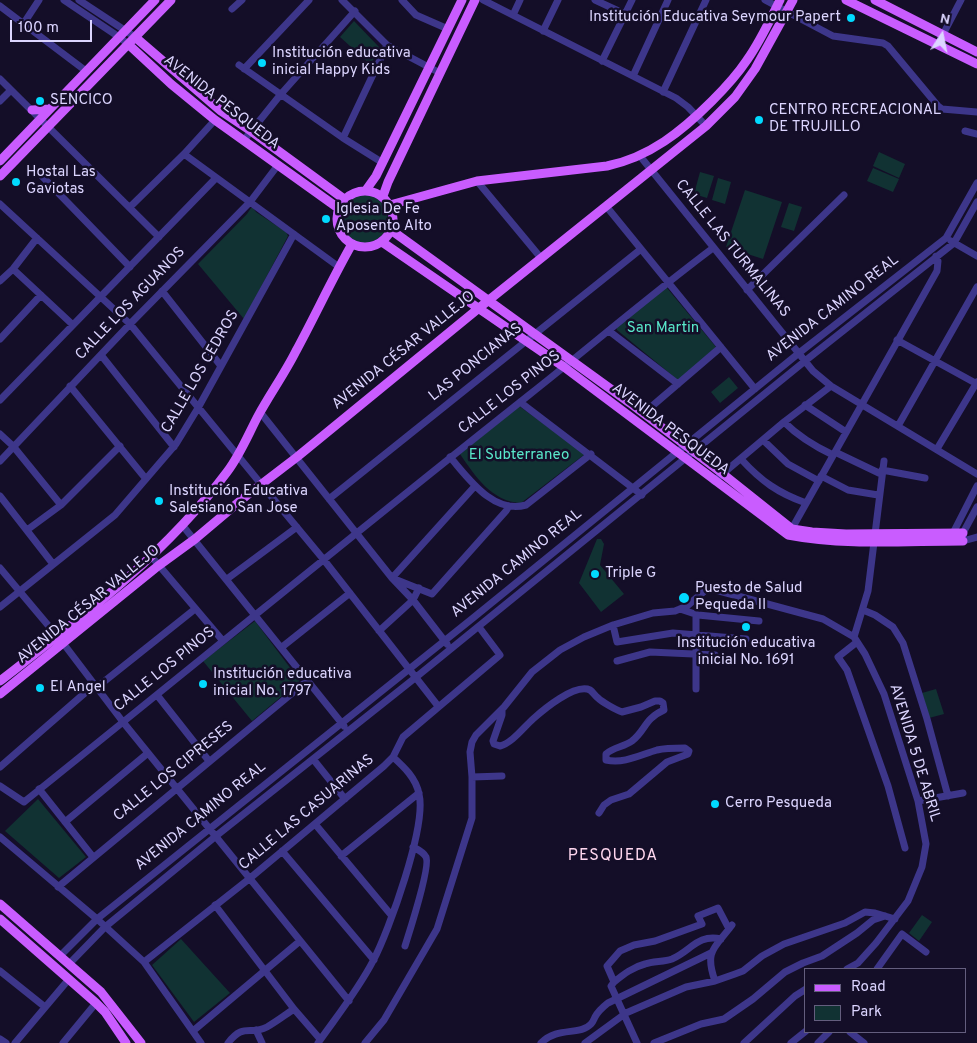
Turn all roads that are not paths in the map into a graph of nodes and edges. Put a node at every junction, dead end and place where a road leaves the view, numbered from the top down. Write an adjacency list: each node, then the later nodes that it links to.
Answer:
1 (39, 0): 31 (street)
2 (64, 0): 23 (street, AVENIDA PESQUEDA)
3 (155, 0): 34 (main road)
4 (171, 0): 36 (main road)
5 (242, 0): 26 (street)
6 (309, 0): 53 (street)
7 (342, 0): 27 (street)
8 (402, 0): 32 (street)
9 (462, 0): 32 (main road)
10 (475, 0): 45 (main road)
11 (483, 0): 30 (street)
12 (520, 0): 30 (street)
13 (558, 0): 33 (street)
14 (595, 0): 29 (street)
15 (632, 0): 29 (street)
16 (668, 0): 47 (street)
17 (706, 0): 52 (street)
18 (765, 0): 24 (street)
19 (793, 0): 28 (main road, AVENIDA CÉSAR VALLEJO)
20 (846, 0): 38 (main road)
21 (875, 0): 35 (main road)
22 (961, 0): 35 (street)
23 (76, 2): 34 (street, AVENIDA PESQUEDA)
24 (778, 3): 28 (street); 50 (main road)
25 (0, 6): 31 (street)
26 (232, 10)
27 (355, 11): 39 (street); 53 (street)
28 (786, 12): 54 (main road, AVENIDA CÉSAR VALLEJO); 58 (street)
29 (625, 14): 41 (street)
30 (513, 15): 33 (street)
31 (24, 24): 44 (street)
32 (448, 30): 43 (main road)
33 (543, 31): 41 (street)
34 (122, 33): 36 (street, AVENIDA PESQUEDA); 37 (street, AVENIDA PESQUEDA); 44 (main road)
35 (944, 35): 38 (street); 40 (main road)
36 (135, 37): 37 (main road); 46 (main road, AVENIDA PESQUEDA)
37 (128, 44): 49 (main road, AVENIDA PESQUEDA); 62 (main road)
38 (938, 44): 42 (main road)
39 (387, 45): 43 (street); 67 (street)
40 (977, 52)
41 (602, 61): 47 (street)
42 (977, 64)
43 (429, 68): 45 (street); 72 (main road)
44 (86, 71): 56 (main road)
45 (440, 73): 82 (main road)
46 (179, 76): 49 (street); 64 (main road, AVENIDA PESQUEDA)
47 (632, 76): 52 (street)
48 (0, 79): 51 (street)
49 (171, 84): 61 (main road, AVENIDA PESQUEDA)
50 (725, 88): 54 (main road); 59 (main road)
51 (11, 90): 55 (street); 57 (street)
52 (663, 92): 59 (street)
53 (281, 94): 64 (street); 67 (street)
54 (735, 97): 63 (main road, AVENIDA CÉSAR VALLEJO)
55 (0, 101)
56 (50, 109): 57 (main road); 60 (main road)
57 (32, 110): 60 (street)
58 (977, 112)
59 (696, 116): 63 (street); 70 (main road)
60 (41, 118): 62 (street); 71 (main road)
61 (215, 120): 68 (main road, AVENIDA PESQUEDA); 69 (street)
62 (48, 126): 76 (main road); 89 (street)
63 (706, 126): 74 (main road, AVENIDA CÉSAR VALLEJO)
64 (251, 131): 68 (street); 83 (main road, AVENIDA PESQUEDA)
65 (965, 132): 66 (street)
66 (977, 134)
67 (343, 138): 72 (street)
68 (244, 140): 73 (main road, AVENIDA PESQUEDA)
69 (184, 154): 77 (street); 89 (street)
70 (640, 156): 74 (street, CALLE LAS TURMALINAS); 78 (main road)
71 (0, 161)
72 (382, 163): 80 (main road)
73 (278, 165): 84 (street, CALLE LOS AGUANOS); 90 (main road, AVENIDA PESQUEDA)
74 (651, 171): 88 (main road, AVENIDA CÉSAR VALLEJO); 99 (street, CALLE LAS TURMALINAS)
75 (38, 172): 104 (street)
76 (0, 176)
77 (216, 178): 84 (street); 94 (street)
78 (477, 181): 87 (main road); 103 (street)
79 (977, 183): 95 (street, AVENIDA CAMINO REAL)
80 (366, 190): 82 (main road); 83 (main road)
81 (844, 195): 110 (street)
82 (383, 196): 87 (main road)
83 (344, 199): 90 (main road)
84 (250, 202): 92 (street); 111 (street, CALLE LOS AGUANOS)
85 (977, 202): 97 (street, AVENIDA CAMINO REAL)
86 (0, 204): 93 (street)
87 (390, 206): 91 (main road)
88 (606, 206): 100 (street); 103 (main road, AVENIDA CÉSAR VALLEJO)
89 (130, 207): 94 (street)
90 (338, 208): 98 (main road)
91 (391, 230): 96 (main road); 114 (main road, AVENIDA PESQUEDA)
92 (294, 234): 105 (street); 129 (street, CALLE LOS CEDROS)
93 (37, 238): 106 (street); 113 (street)
94 (158, 238): 104 (street)
95 (946, 238): 97 (street); 124 (street, AVENIDA CAMINO REAL)
96 (382, 242): 98 (main road); 115 (main road, AVENIDA PESQUEDA)
97 (954, 243): 101 (street, AVENIDA CAMINO REAL); 102 (street)
98 (352, 244): 105 (main road, AVENIDA CÉSAR VALLEJO)
99 (713, 248): 108 (street, CALLE LOS PINOS); 110 (street, CALLE LAS TURMALINAS)
100 (641, 249): 108 (street); 119 (street, LAS PONCIANAS)
101 (936, 256): 122 (street); 127 (street, AVENIDA CAMINO REAL)
102 (977, 256)
103 (541, 258): 114 (main road, AVENIDA CÉSAR VALLEJO)
104 (130, 267): 113 (street)
105 (339, 268): 142 (main road, AVENIDA CÉSAR VALLEJO)
106 (12, 269): 107 (street); 112 (street)
107 (0, 281)
108 (668, 281): 118 (street, CALLE LOS PINOS); 123 (street)
109 (977, 287): 128 (street)
110 (747, 290): 124 (street, CALLE LAS TURMALINAS)
111 (162, 291): 116 (street, CALLE LOS AGUANOS); 129 (street)
112 (41, 294): 117 (street); 120 (street)
113 (100, 297): 116 (street); 117 (street)
114 (487, 301): 115 (main road, AVENIDA CÉSAR VALLEJO); 119 (main road, AVENIDA PESQUEDA)
115 (479, 308): 121 (main road, AVENIDA PESQUEDA); 160 (main road, AVENIDA CÉSAR VALLEJO)
116 (130, 324): 125 (street, CALLE LOS AGUANOS); 141 (street)
117 (73, 325): 136 (street)
118 (608, 331): 126 (street, CALLE LOS PINOS); 132 (street)
119 (534, 333): 121 (street, LAS PONCIANAS); 126 (main road, AVENIDA PESQUEDA)
120 (0, 339)
121 (525, 340): 130 (main road, AVENIDA PESQUEDA); 180 (street, LAS PONCIANAS)
122 (897, 340): 128 (street); 140 (street)
123 (721, 347): 132 (street); 135 (street)
124 (799, 353): 127 (street, CALLE LAS TURMALINAS); 135 (street, AVENIDA CAMINO REAL)
125 (101, 356): 133 (street, CALLE LOS AGUANOS); 153 (street)
126 (573, 360): 130 (street, CALLE LOS PINOS); 138 (main road, AVENIDA PESQUEDA)
127 (805, 361): 134 (street, CALLE LAS TURMALINAS); 156 (street, AVENIDA CAMINO REAL)
128 (935, 361): 131 (street); 146 (street)
129 (222, 366): 141 (street, CALLE LOS CEDROS)
130 (564, 367): 137 (street, CALLE LOS PINOS); 143 (main road, AVENIDA PESQUEDA)
131 (977, 383): 154 (street)
132 (678, 384): 144 (street)
133 (70, 386): 151 (street, CALLE LOS AGUANOS); 152 (street)
134 (831, 386): 139 (street); 140 (street, CALLE LAS TURMALINAS)
135 (754, 389): 150 (street, AVENIDA CAMINO REAL)
136 (0, 400)
137 (520, 402): 158 (street); 161 (street, CALLE LOS PINOS)
138 (630, 403): 143 (main road); 144 (main road, AVENIDA PESQUEDA)
139 (805, 405): 145 (street); 147 (street)
140 (862, 405): 146 (street, CALLE LAS TURMALINAS); 147 (street)
141 (198, 408): 153 (street, CALLE LOS CEDROS); 159 (street)
142 (260, 412): 159 (main road, AVENIDA CÉSAR VALLEJO); 160 (street)
143 (623, 412): 155 (main road, AVENIDA PESQUEDA)
144 (644, 413): 150 (main road, AVENIDA PESQUEDA)
145 (784, 422): 149 (street); 157 (street)
146 (898, 426): 154 (street, CALLE LAS TURMALINAS)
147 (846, 432): 157 (street)
148 (0, 434): 151 (street)
149 (763, 440): 163 (street); 171 (street)
150 (685, 445): 155 (street, AVENIDA CAMINO REAL); 156 (main road, AVENIDA PESQUEDA)
151 (14, 446): 164 (street, CALLE LOS AGUANOS); 182 (street)
152 (120, 446): 169 (street); 182 (street)
153 (174, 447): 169 (street, CALLE LOS CEDROS)
154 (937, 449): 168 (street, CALLE LAS TURMALINAS)
155 (676, 452): 162 (main road, AVENIDA PESQUEDA); 176 (street, AVENIDA CAMINO REAL)
156 (694, 452): 162 (street, AVENIDA CAMINO REAL); 167 (main road, AVENIDA PESQUEDA)
157 (834, 453): 166 (street); 171 (street)
158 (591, 454): 176 (street); 183 (street)
159 (238, 457): 173 (street); 185 (main road, AVENIDA CÉSAR VALLEJO)
160 (297, 457): 173 (main road, AVENIDA CÉSAR VALLEJO); 180 (street)
161 (450, 457): 174 (street); 189 (street, CALLE LOS PINOS)
162 (685, 459): 172 (main road, AVENIDA PESQUEDA); 177 (street, AVENIDA CAMINO REAL)
163 (741, 459): 167 (street); 181 (street)
164 (0, 461)
165 (884, 461): 166 (street)
166 (881, 472): 170 (street); 178 (street)
167 (723, 474): 172 (street); 188 (main road, AVENIDA PESQUEDA)
168 (977, 474)
169 (146, 478): 197 (street, CALLE LOS CEDROS)
170 (925, 478)
171 (820, 479): 178 (street); 181 (street)
172 (714, 481): 188 (main road, AVENIDA PESQUEDA)
173 (260, 484): 186 (street); 194 (main road, AVENIDA CÉSAR VALLEJO)
174 (475, 486): 183 (street); 200 (street)
175 (977, 486): 190 (street)
176 (634, 488): 177 (street); 219 (street, AVENIDA CAMINO REAL)
177 (642, 495): 214 (street, AVENIDA CAMINO REAL)
178 (878, 495): 193 (street)
179 (0, 496): 187 (street)
180 (329, 499): 189 (street)
181 (806, 504): 188 (street)
182 (61, 506): 187 (street)
183 (509, 506): 202 (street)
184 (977, 507): 191 (street)
185 (183, 526): 194 (street); 195 (main road, AVENIDA CÉSAR VALLEJO)
186 (297, 527): 196 (street); 201 (street)
187 (27, 530): 197 (street)
188 (790, 532): 193 (main road, AVENIDA PESQUEDA)
189 (357, 533): 196 (street, CALLE LOS PINOS); 200 (street)
190 (952, 537): 191 (main road, AVENIDA PESQUEDA); 193 (main road, AVENIDA PESQUEDA)
191 (963, 537): 192 (street, AVENIDA PESQUEDA)
192 (975, 537)
193 (873, 538): 209 (street)
194 (195, 539): 198 (main road, AVENIDA CÉSAR VALLEJO); 201 (street)
195 (150, 556): 198 (street); 217 (main road, AVENIDA CÉSAR VALLEJO)
196 (324, 560): 204 (street); 210 (street, CALLE LOS PINOS)
197 (53, 564): 203 (street, CALLE LOS CEDROS)
198 (158, 566): 207 (street); 217 (main road, AVENIDA CÉSAR VALLEJO)
199 (0, 568): 203 (street)
200 (392, 578): 202 (street); 205 (street)
201 (227, 579): 210 (street)
202 (419, 588): 205 (street)
203 (18, 592): 206 (street, CALLE LOS CEDROS); 217 (street)
204 (350, 593): 215 (street); 222 (street)
205 (413, 600): 215 (street); 219 (street)
206 (0, 607)
207 (195, 608): 218 (street); 232 (street)
208 (680, 609): 211 (street); 213 (street, AVENIDA 5 DE ABRIL); 221 (street, AVENIDA 5 DE ABRIL)
209 (863, 610): 221 (street); 253 (street)
210 (255, 614): 218 (street, CALLE LOS PINOS); 222 (street)
211 (696, 614): 212 (street); 216 (street)
212 (759, 621)
213 (613, 625): 216 (street); 237 (street, AVENIDA 5 DE ABRIL)
214 (479, 627): 223 (street, AVENIDA CAMINO REAL); 236 (street, CALLE LAS CASUARINAS)
215 (379, 631): 227 (street)
216 (695, 635): 220 (street); 224 (street)
217 (60, 640): 229 (main road, AVENIDA CÉSAR VALLEJO); 231 (main road, AVENIDA CÉSAR VALLEJO); 232 (street)
218 (222, 640): 235 (street, CALLE LOS PINOS)
219 (444, 640): 223 (street); 227 (street, AVENIDA CAMINO REAL)
220 (746, 640)
221 (856, 640): 255 (street, AVENIDA 5 DE ABRIL); 263 (street)
222 (282, 647): 230 (street)
223 (452, 649): 228 (street, AVENIDA CAMINO REAL)
224 (695, 654): 225 (street); 226 (street); 233 (street)
225 (716, 655)
226 (617, 661)
227 (409, 668): 228 (street); 239 (street, AVENIDA CAMINO REAL)
228 (415, 678): 236 (street); 240 (street, AVENIDA CAMINO REAL)
229 (2, 679): 231 (main road)
230 (308, 680): 239 (street); 244 (street, CALLE LOS CIPRESES)
231 (10, 686): 234 (main road, AVENIDA CÉSAR VALLEJO)
232 (95, 686): 238 (street); 245 (street)
233 (696, 689)
234 (0, 694)
235 (157, 694): 238 (street, CALLE LOS PINOS); 244 (street)
236 (438, 706): 242 (street, CALLE LAS CASUARINAS)
237 (502, 709): 247 (street, AVENIDA 5 DE ABRIL); 256 (street)
238 (123, 722): 241 (street); 250 (street, CALLE LOS PINOS)
239 (341, 723): 240 (street); 259 (street, AVENIDA CAMINO REAL)
240 (348, 731): 243 (street, AVENIDA CAMINO REAL)
241 (148, 753): 249 (street); 257 (street)
242 (393, 757): 252 (street); 254 (street, CALLE LAS CASUARINAS)
243 (313, 759): 254 (street); 260 (street, AVENIDA CAMINO REAL)
244 (209, 761): 249 (street, CALLE LOS CIPRESES)
245 (0, 767)
246 (502, 776): 247 (street)
247 (472, 777): 315 (street, AVENIDA 5 DE ABRIL)
248 (0, 786): 250 (street, CALLE LOS PINOS)
249 (176, 788): 259 (street); 266 (street, CALLE LOS CIPRESES)
250 (40, 789): 257 (street)
251 (963, 793): 253 (street)
252 (420, 794): 262 (street); 265 (street)
253 (948, 796): 255 (street)
254 (345, 799): 258 (street, CALLE LAS CASUARINAS)
255 (918, 801): 275 (street, AVENIDA 5 DE ABRIL)
256 (599, 813)
257 (65, 822): 266 (street)
258 (315, 824): 264 (street, CALLE LAS CASUARINAS); 265 (street)
259 (209, 828): 260 (street); 274 (street, AVENIDA CAMINO REAL)
260 (216, 836): 267 (street); 276 (street, AVENIDA CAMINO REAL)
261 (0, 837): 268 (street)
262 (414, 847): 271 (street); 279 (street)
263 (905, 848)
264 (282, 851): 267 (street, CALLE LAS CASUARINAS); 283 (street)
265 (341, 856): 271 (street)
266 (93, 858): 268 (street, CALLE LOS CIPRESES)
267 (249, 879): 270 (street, CALLE LAS CASUARINAS); 278 (street)
268 (58, 886): 274 (street)
269 (0, 904): 282 (main road)
270 (215, 905): 284 (street, CALLE LAS CASUARINAS); 288 (street)
271 (392, 916): 283 (street)
272 (886, 916): 275 (street); 291 (street); 319 (street)
273 (0, 919): 290 (main road)
274 (97, 919): 276 (street); 282 (street, AVENIDA CAMINO REAL)
275 (895, 919): 286 (street, AVENIDA 5 DE ABRIL)
276 (105, 927): 284 (street); 285 (street, AVENIDA CAMINO REAL)
277 (722, 939): 281 (street); 292 (street); 292 (street)
278 (300, 941): 288 (street); 295 (street)
279 (405, 946)
280 (926, 952): 287 (street)
281 (711, 954): 291 (street); 294 (street)
282 (61, 955): 285 (main road)
283 (374, 960): 295 (street)
284 (144, 962): 301 (street)
285 (70, 964): 311 (main road)
286 (849, 968)
287 (878, 968)
288 (265, 970): 298 (street); 301 (street)
289 (0, 971): 297 (street)
290 (69, 979): 296 (main road); 297 (street)
291 (715, 981): 299 (street)
292 (614, 982): 294 (street)
293 (804, 990): 320 (street)
294 (617, 1000): 299 (street); 316 (street)
295 (349, 1002): 306 (street)
296 (96, 1003): 309 (street); 310 (main road)
297 (45, 1007): 308 (street)
298 (294, 1008): 300 (street); 306 (street)
299 (624, 1014): 317 (street); 318 (street)
300 (256, 1030): 313 (street); 314 (street)
301 (193, 1031): 312 (street)
302 (804, 1033): 321 (street)
303 (828, 1033): 322 (street)
304 (851, 1033): 323 (street)
305 (0, 1039): 307 (street)
306 (319, 1041)
307 (6, 1043)
308 (15, 1043)
309 (63, 1043)
310 (126, 1043)
311 (141, 1043)
312 (201, 1043)
313 (228, 1043)
314 (262, 1043)
315 (365, 1043)
316 (541, 1043)
317 (585, 1043)
318 (637, 1043)
319 (654, 1043)
320 (744, 1043)
321 (791, 1043)
322 (818, 1043)
323 (864, 1043)

